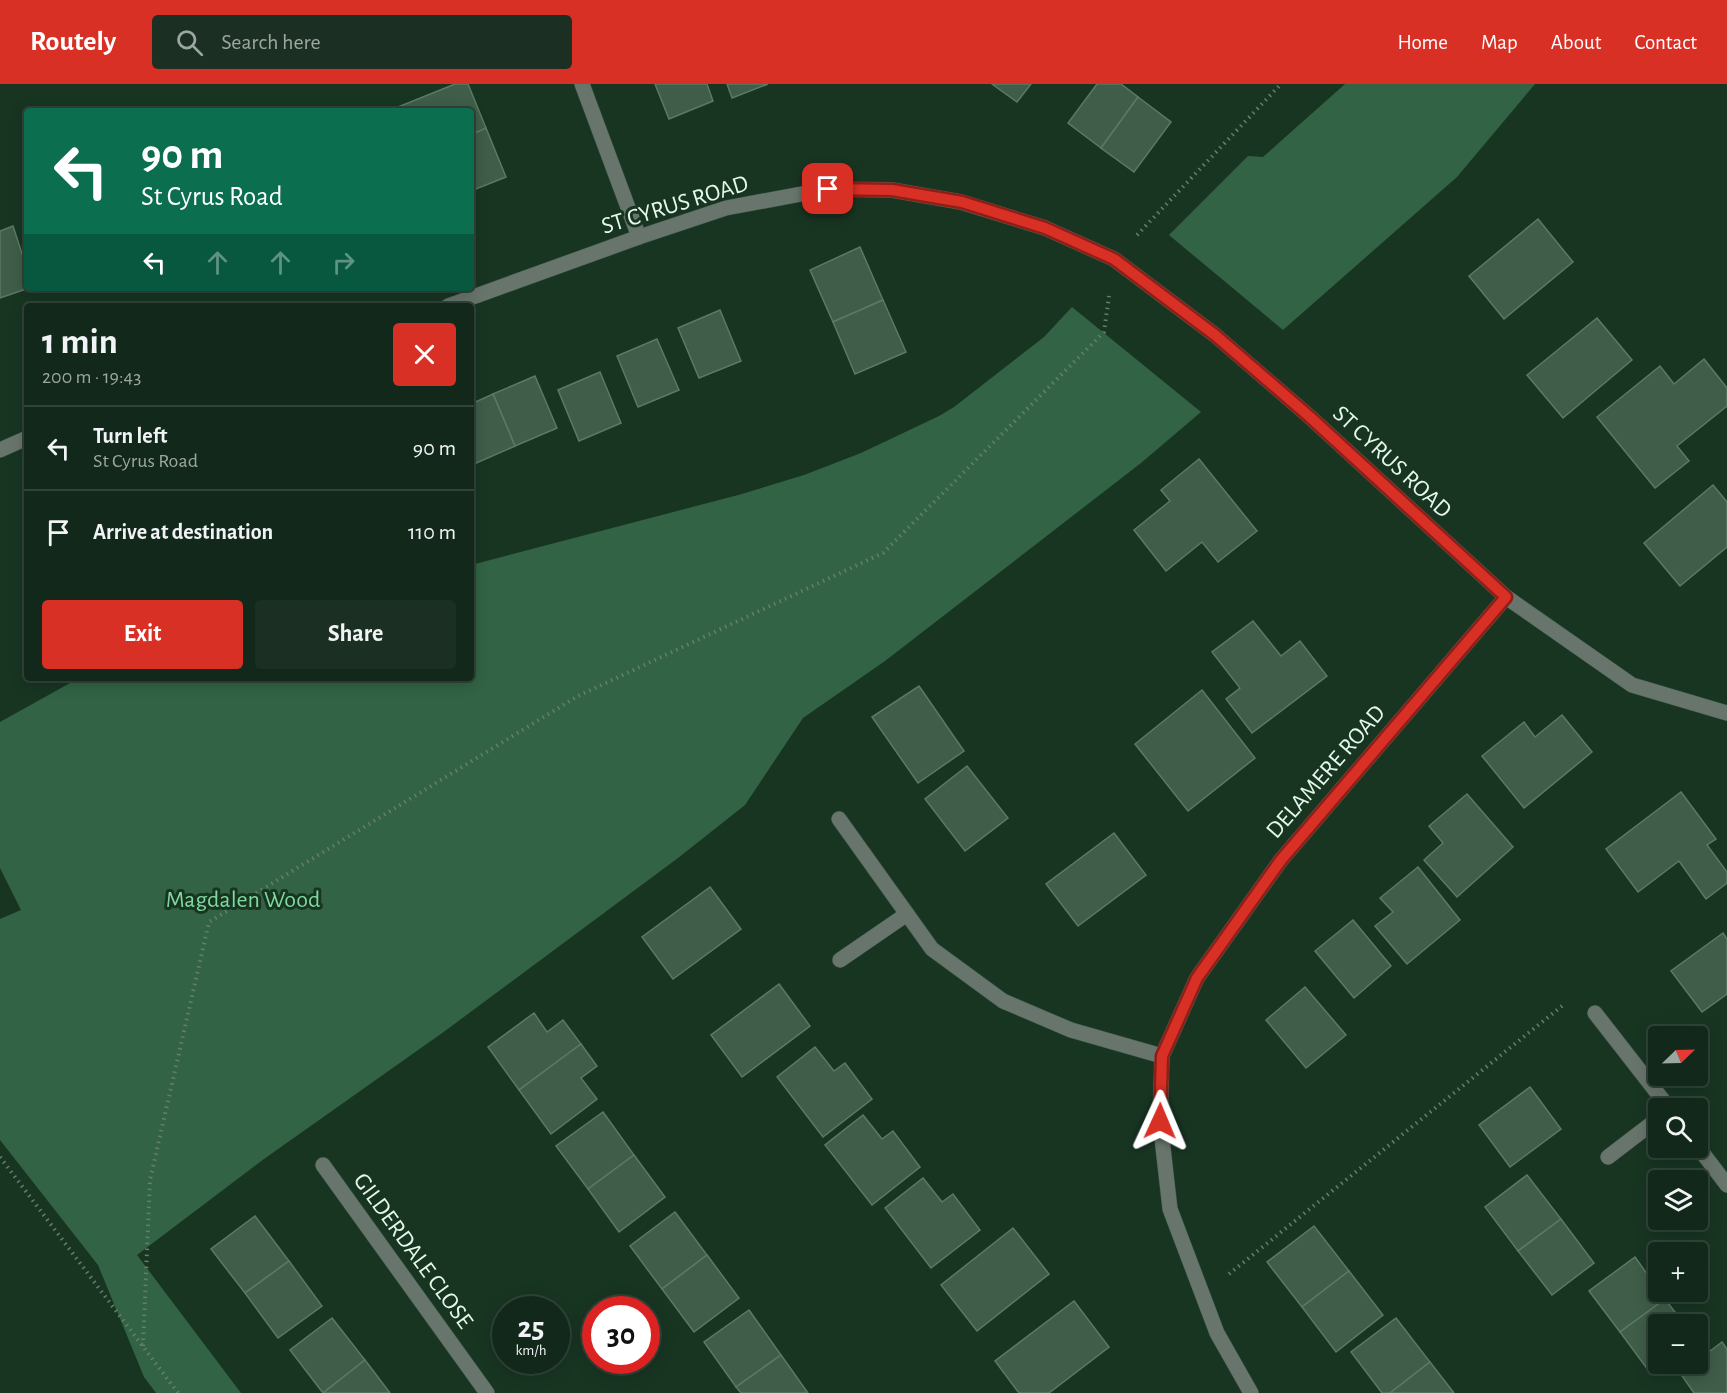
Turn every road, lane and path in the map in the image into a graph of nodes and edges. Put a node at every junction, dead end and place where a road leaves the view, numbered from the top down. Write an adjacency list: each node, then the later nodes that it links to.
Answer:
1 (582, 84): 3 (street)
2 (1281, 84): 4 (path)
3 (639, 237): 4 (street, ST CYRUS ROAD); 5 (street, ST CYRUS ROAD)
4 (1114, 259): 8 (street, ST CYRUS ROAD); 23 (path)
5 (456, 303)
6 (24, 439): 7 (street)
7 (0, 450)
8 (1506, 597): 9 (street, ST CYRUS ROAD); 14 (street, DELAMERE ROAD)
9 (1727, 713)
10 (839, 819): 11 (street)
11 (907, 914): 12 (street); 14 (street)
12 (840, 960)
13 (1595, 1013): 15 (street); 22 (path)
14 (1162, 1056): 22 (street, DELAMERE ROAD)
15 (1661, 1098)
16 (1648, 1126): 18 (street)
17 (0, 1157): 23 (path)
18 (1608, 1157)
19 (1706, 1158): 21 (street)
20 (323, 1165): 25 (street, GILDERDALE CLOSE)
21 (1727, 1185)
22 (1203, 1295): 26 (street, DELAMERE ROAD)
23 (143, 1346): 24 (path)
24 (178, 1393)
25 (487, 1393)
26 (1251, 1393)

